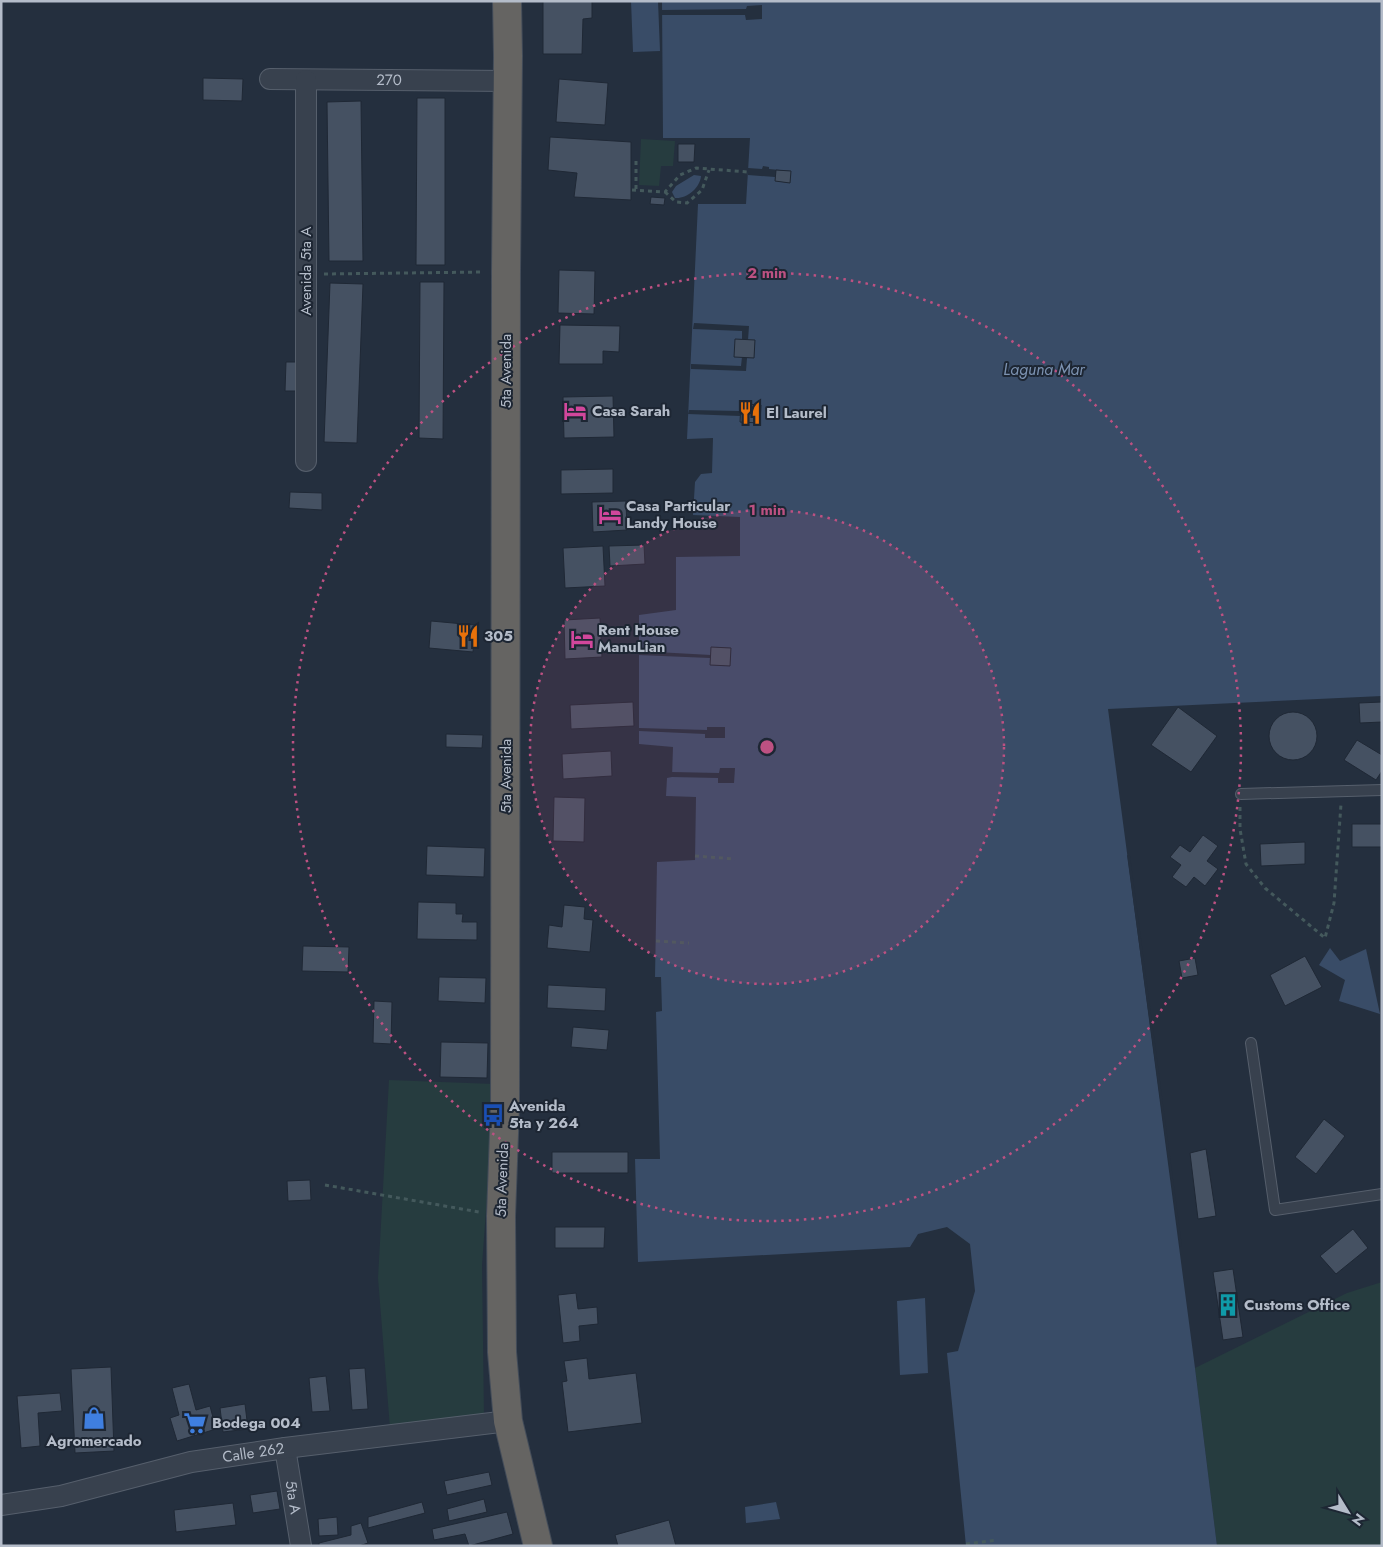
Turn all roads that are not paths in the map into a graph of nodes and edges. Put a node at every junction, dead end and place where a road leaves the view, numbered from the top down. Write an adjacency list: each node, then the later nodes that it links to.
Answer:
1 (507, 1): 4 (highway, 5ta Avenida)
2 (270, 79): 3 (street, 270)
3 (306, 80): 4 (street, 270); 5 (street, Avenida 5ta A)
4 (508, 81): 10 (highway, 5ta Avenida)
5 (306, 461)
6 (1382, 790): 7 (lane)
7 (1240, 794)
8 (1251, 1043): 9 (lane)
9 (1382, 1194)
10 (508, 1421): 11 (street, Calle 262); 14 (highway, 5ta Avenida)
11 (285, 1448): 12 (street, Calle 262); 13 (street, 5ta A)
12 (1, 1505)
13 (301, 1546)
14 (538, 1546)

